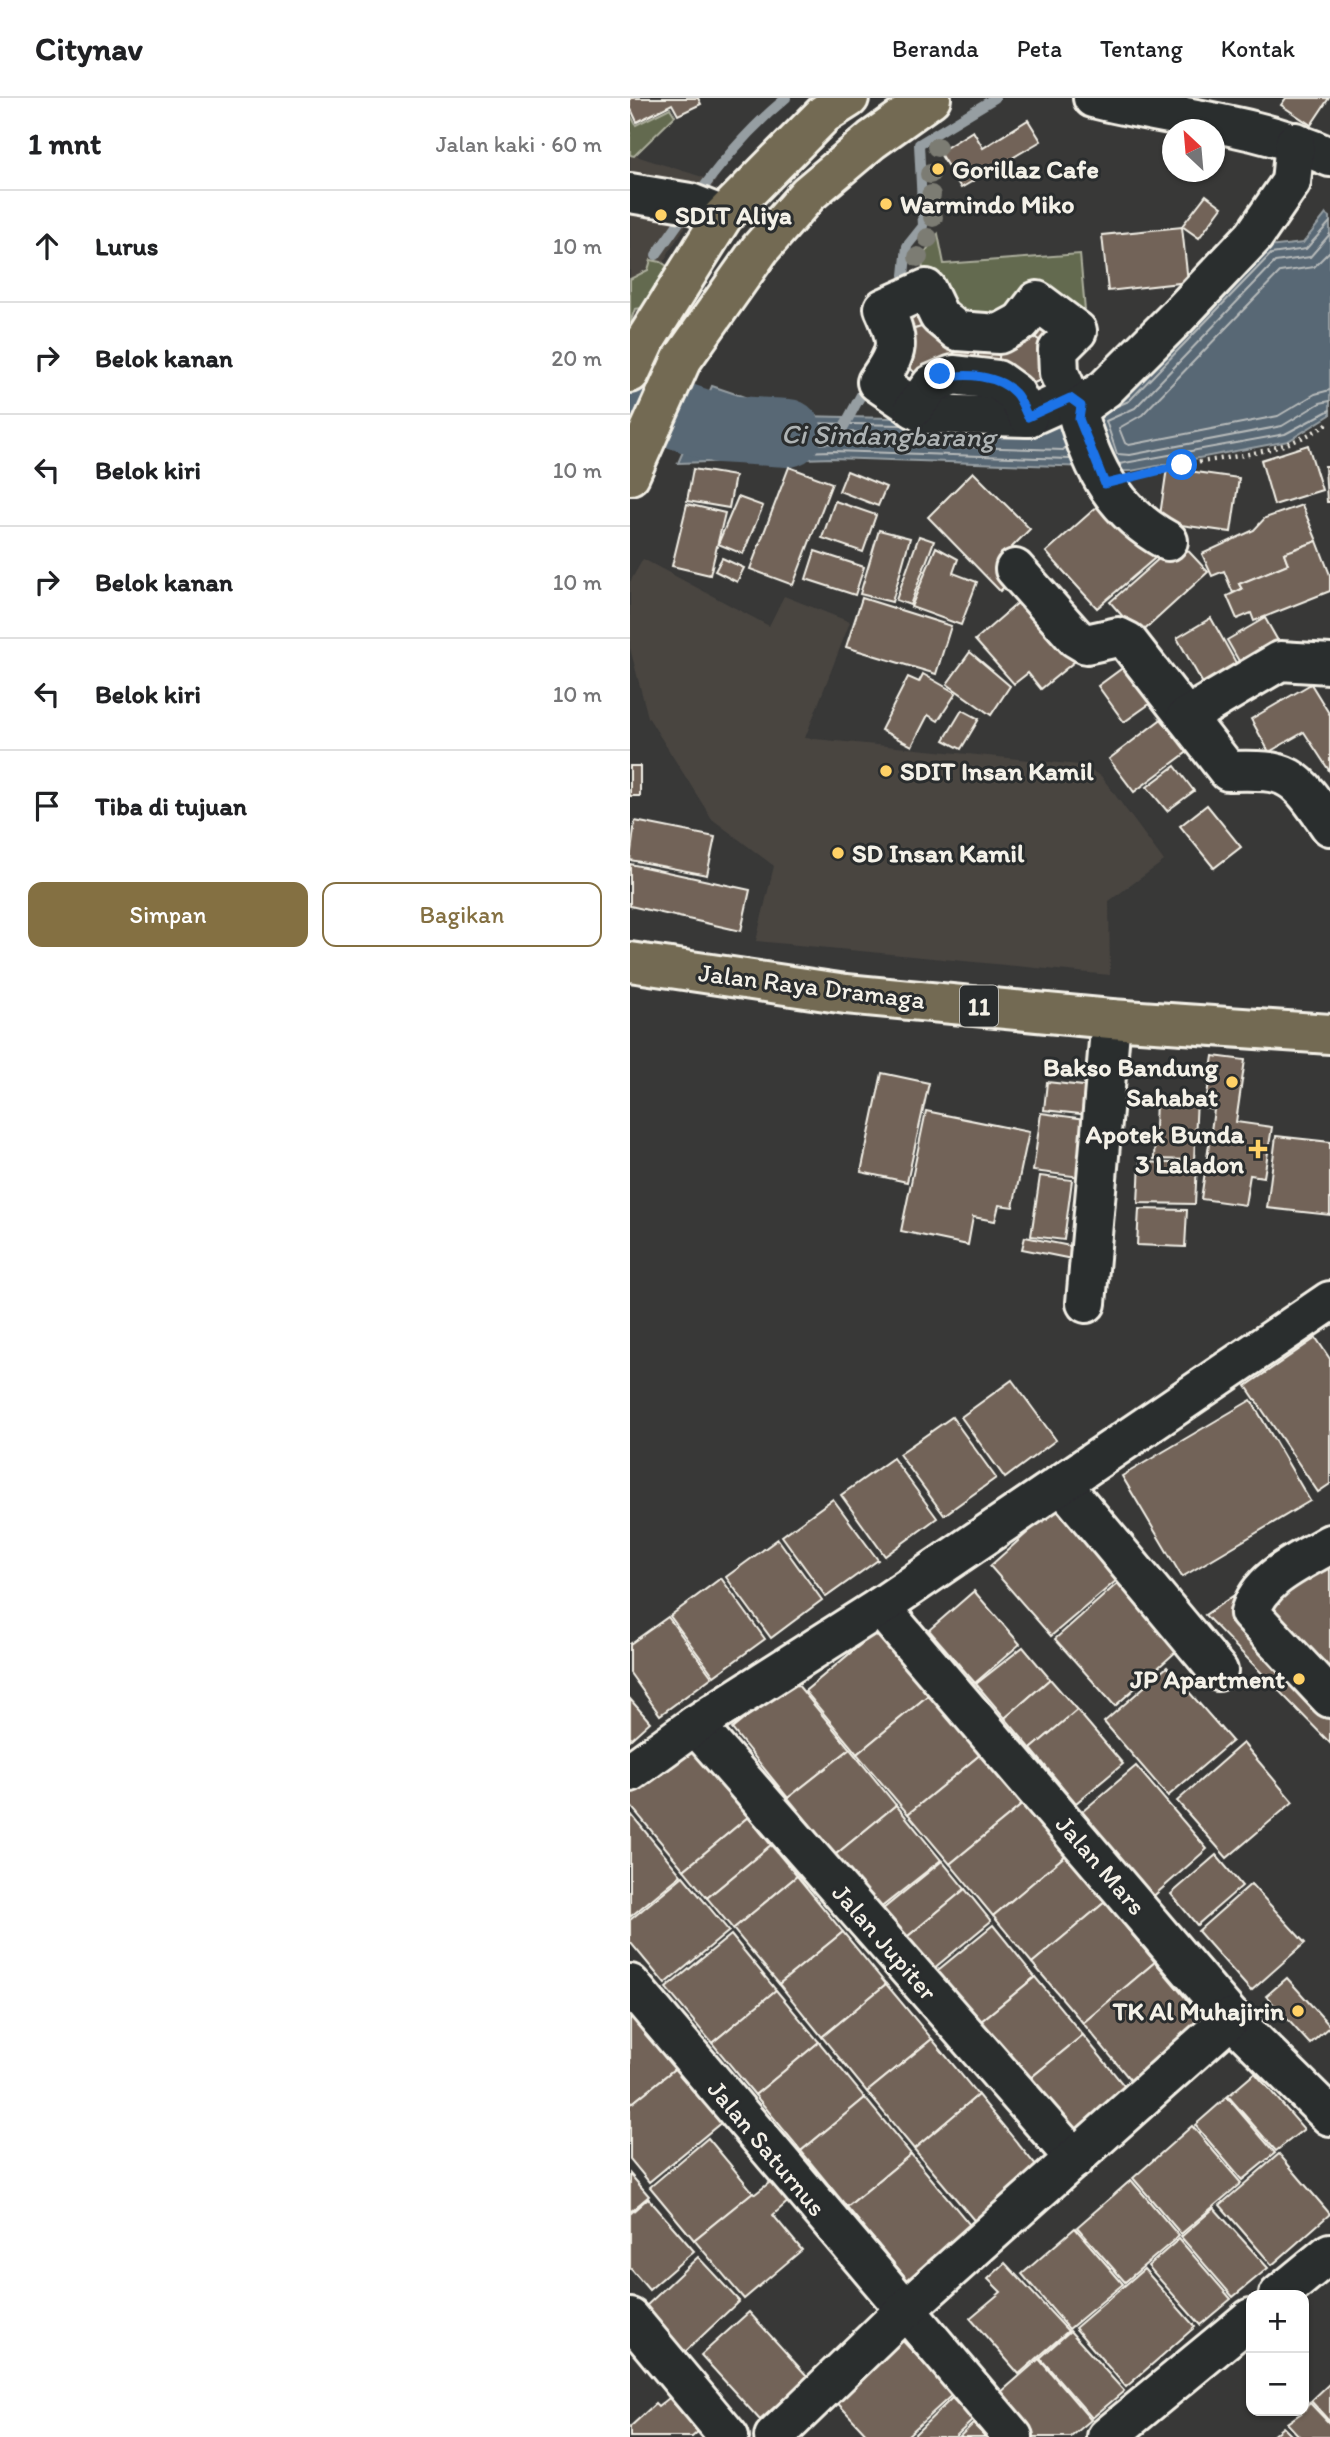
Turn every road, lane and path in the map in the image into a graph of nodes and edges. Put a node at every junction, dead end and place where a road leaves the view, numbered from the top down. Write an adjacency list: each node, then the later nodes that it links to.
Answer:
1 (849, 98): 7 (highway)
2 (931, 98): 13 (highway)
3 (1093, 98): 4 (street)
4 (1295, 142): 5 (street); 10 (street)
5 (1330, 157)
6 (630, 193): 7 (street)
7 (723, 216): 8 (highway)
8 (637, 357)
9 (914, 408): 10 (street); 11 (street); 11 (street)
10 (1077, 408): 11 (street); 14 (street)
11 (1028, 417)
12 (1330, 422): 14 (path)
13 (630, 475)
14 (1103, 480): 15 (street)
15 (1168, 541)
16 (1015, 569): 18 (street)
17 (1330, 664): 18 (street)
18 (1186, 718): 19 (street)
19 (1330, 826)
20 (630, 962): 21 (highway, Jalan Raya Dramaga / 11)
21 (1111, 1018): 22 (highway, Jalan Raya Dramaga / 11); 24 (street)
22 (1330, 1034)
23 (1330, 1301): 25 (street)
24 (1086, 1303)
25 (1062, 1484): 27 (street); 28 (street)
26 (1330, 1544): 29 (street)
27 (880, 1607): 30 (street); 33 (street, Jalan Mars)
28 (1217, 1671)
29 (1330, 1698)
30 (695, 1726): 31 (street); 35 (street, Jalan Jupiter)
31 (630, 1772)
32 (630, 1984): 38 (street, Jalan Saturnus)
33 (1231, 2018): 34 (street, Jalan Mars); 35 (street)
34 (1330, 2116)
35 (1074, 2160): 38 (street)
36 (1329, 2258): 37 (street)
37 (1286, 2290)
38 (904, 2311): 42 (street); 43 (street, Jalan Saturnus)
39 (630, 2318): 41 (street)
40 (1246, 2322): 44 (street)
41 (730, 2437)
42 (774, 2437)
43 (1013, 2437)
44 (1107, 2437)

